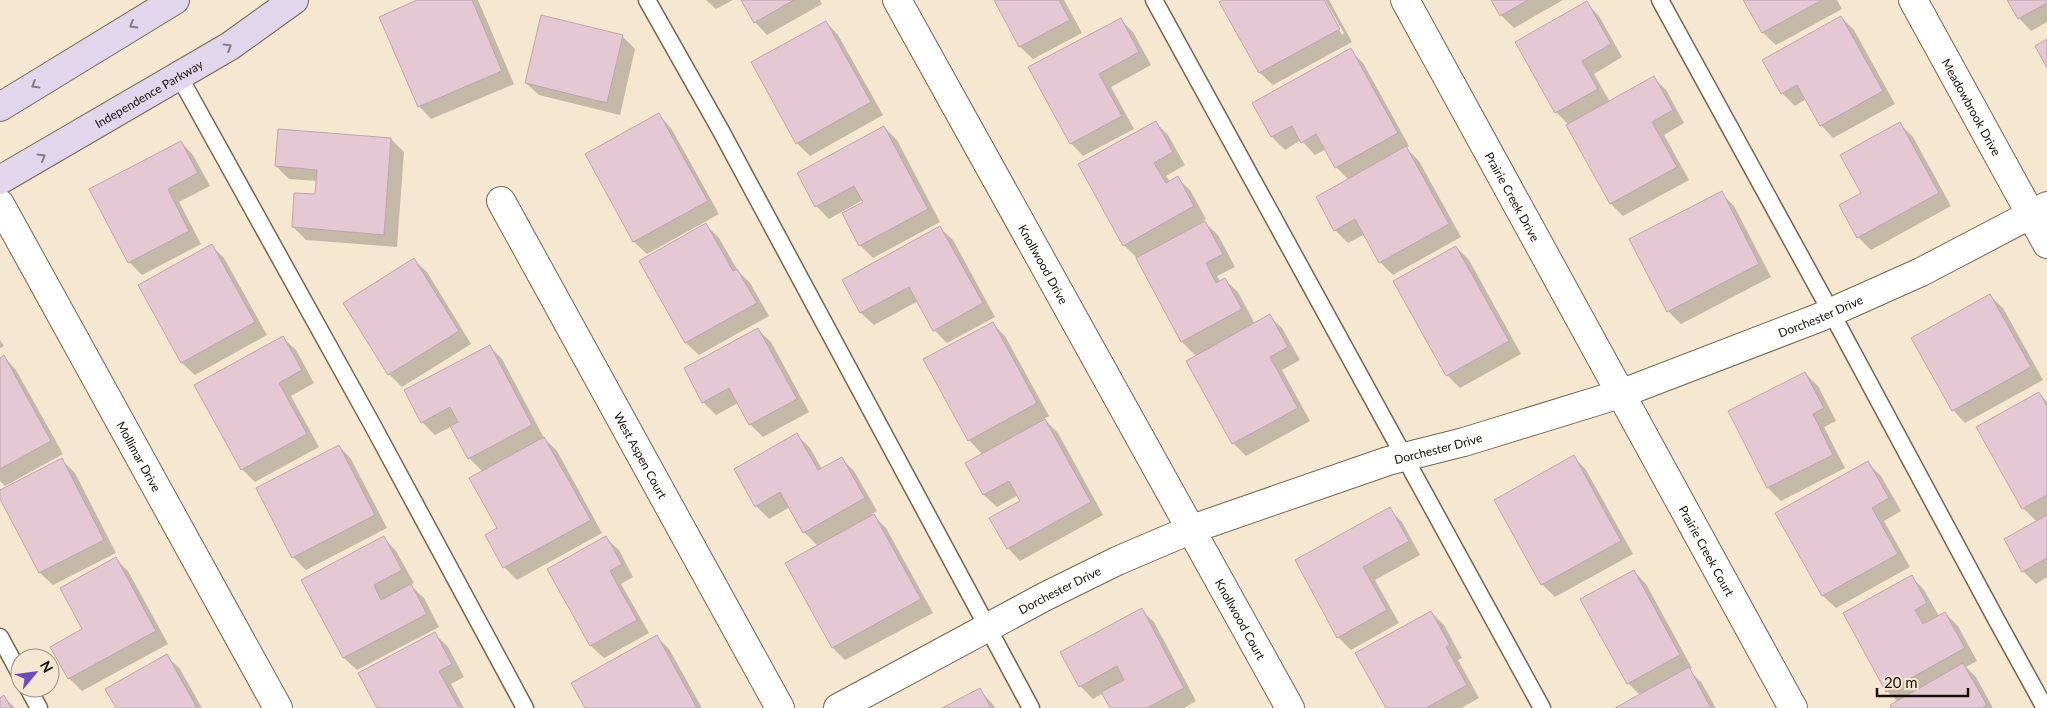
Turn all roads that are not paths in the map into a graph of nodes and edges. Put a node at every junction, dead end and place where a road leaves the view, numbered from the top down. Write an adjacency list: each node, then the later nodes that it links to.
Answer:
1 (175, 0): 10 (main road, one-way to 10)
2 (294, 0): 9 (main road, Independence Parkway, one-way to 2)
3 (647, 0): 20 (lane)
4 (897, 0): 19 (street, Knollwood Drive)
5 (1154, 0): 18 (lane)
6 (1405, 0): 17 (street, Prairie Creek Drive)
7 (1660, 0): 16 (lane)
8 (1914, 0): 14 (street, Meadowbrook Drive)
9 (179, 76): 11 (main road, Independence Parkway, one-way to 9); 24 (lane)
10 (0, 107)
11 (0, 180)
12 (501, 201): 25 (street, West Aspen Court)
13 (0, 204): 23 (street, Mollimar Drive)
14 (2039, 211): 15 (street, Meadowbrook Drive); 16 (street, Dorchester Drive)
15 (2047, 244)
16 (1832, 312): 17 (street, Dorchester Drive); 31 (lane)
17 (1620, 394): 18 (street, Dorchester Drive); 30 (street, Prairie Creek Court)
18 (1405, 456): 19 (street, Dorchester Drive); 29 (lane)
19 (1192, 529): 20 (street, Dorchester Drive); 28 (street, Knollwood Court)
20 (986, 628): 26 (street, Dorchester Drive); 27 (lane)
21 (0, 637): 22 (lane)
22 (10, 656)
23 (278, 708)
24 (525, 708)
25 (780, 708)
26 (838, 708)
27 (1030, 708)
28 (1290, 708)
29 (1542, 708)
30 (1793, 708)
31 (2045, 708)

